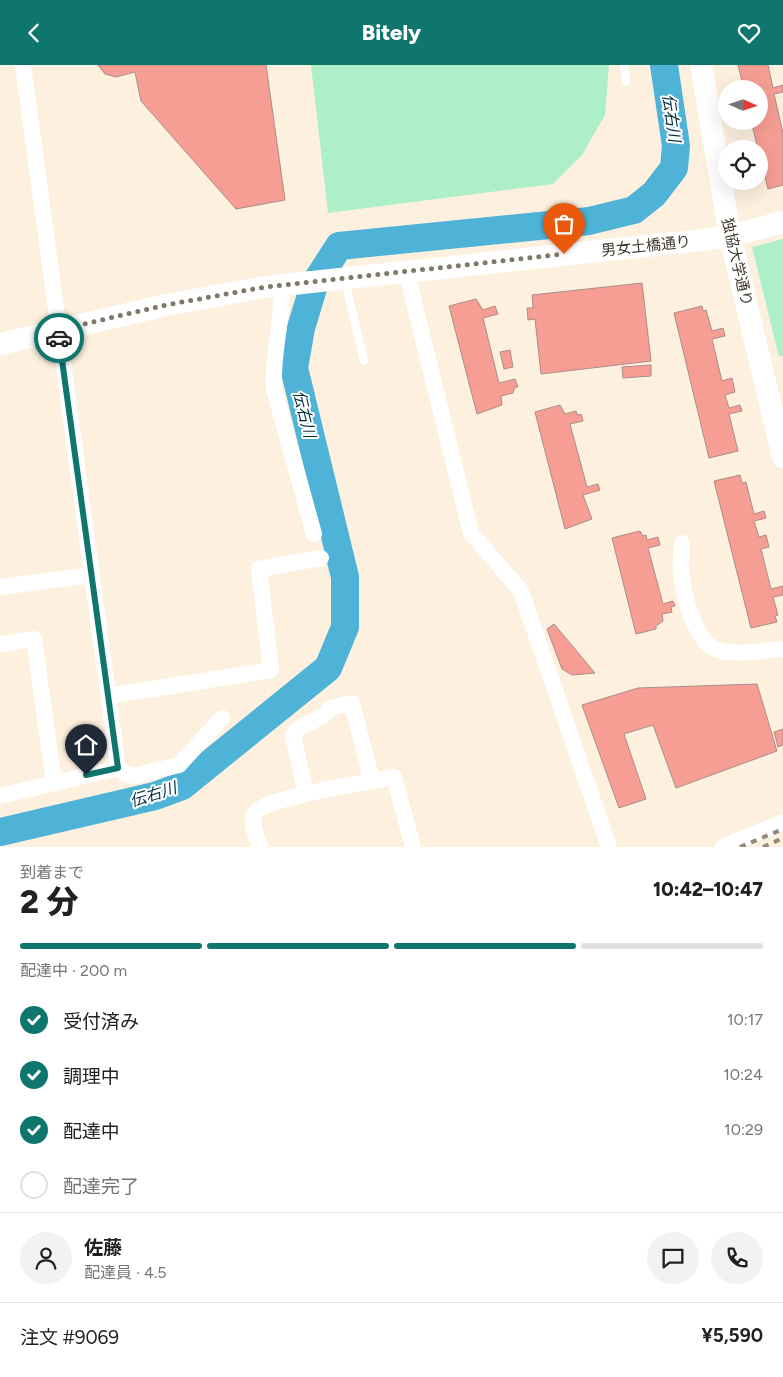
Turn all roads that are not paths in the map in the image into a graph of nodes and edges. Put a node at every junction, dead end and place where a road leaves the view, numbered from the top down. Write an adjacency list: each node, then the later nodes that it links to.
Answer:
1 (23, 65): 10 (street)
2 (624, 65): 4 (lane)
3 (700, 65): 6 (street, 独協大学通り)
4 (626, 82)
5 (783, 222): 6 (street, 男女土橋通り)
6 (730, 236): 7 (street, 男女土橋通り); 13 (street, 独協大学通り)
7 (406, 270): 8 (street, 男女土橋通り); 31 (street)
8 (344, 279): 9 (street, 男女土橋通り); 12 (lane)
9 (288, 283): 10 (street, 男女土橋通り); 14 (street)
10 (58, 330): 11 (street, 男女土橋通り); 17 (street)
11 (0, 344)
12 (364, 361)
13 (783, 457)
14 (314, 534)
15 (682, 543): 20 (street)
16 (321, 558): 21 (street)
17 (92, 575): 18 (street); 21 (street)
18 (0, 587)
19 (0, 644): 25 (street)
20 (783, 649)
21 (108, 696): 23 (street)
22 (222, 718): 23 (street)
23 (118, 768): 25 (street)
24 (372, 781): 26 (street); 26 (street); 30 (street)
25 (54, 783): 27 (street)
26 (306, 794): 29 (street)
27 (0, 796)
28 (783, 822): 32 (street)
29 (260, 847)
30 (413, 847)
31 (609, 847)
32 (723, 847)

